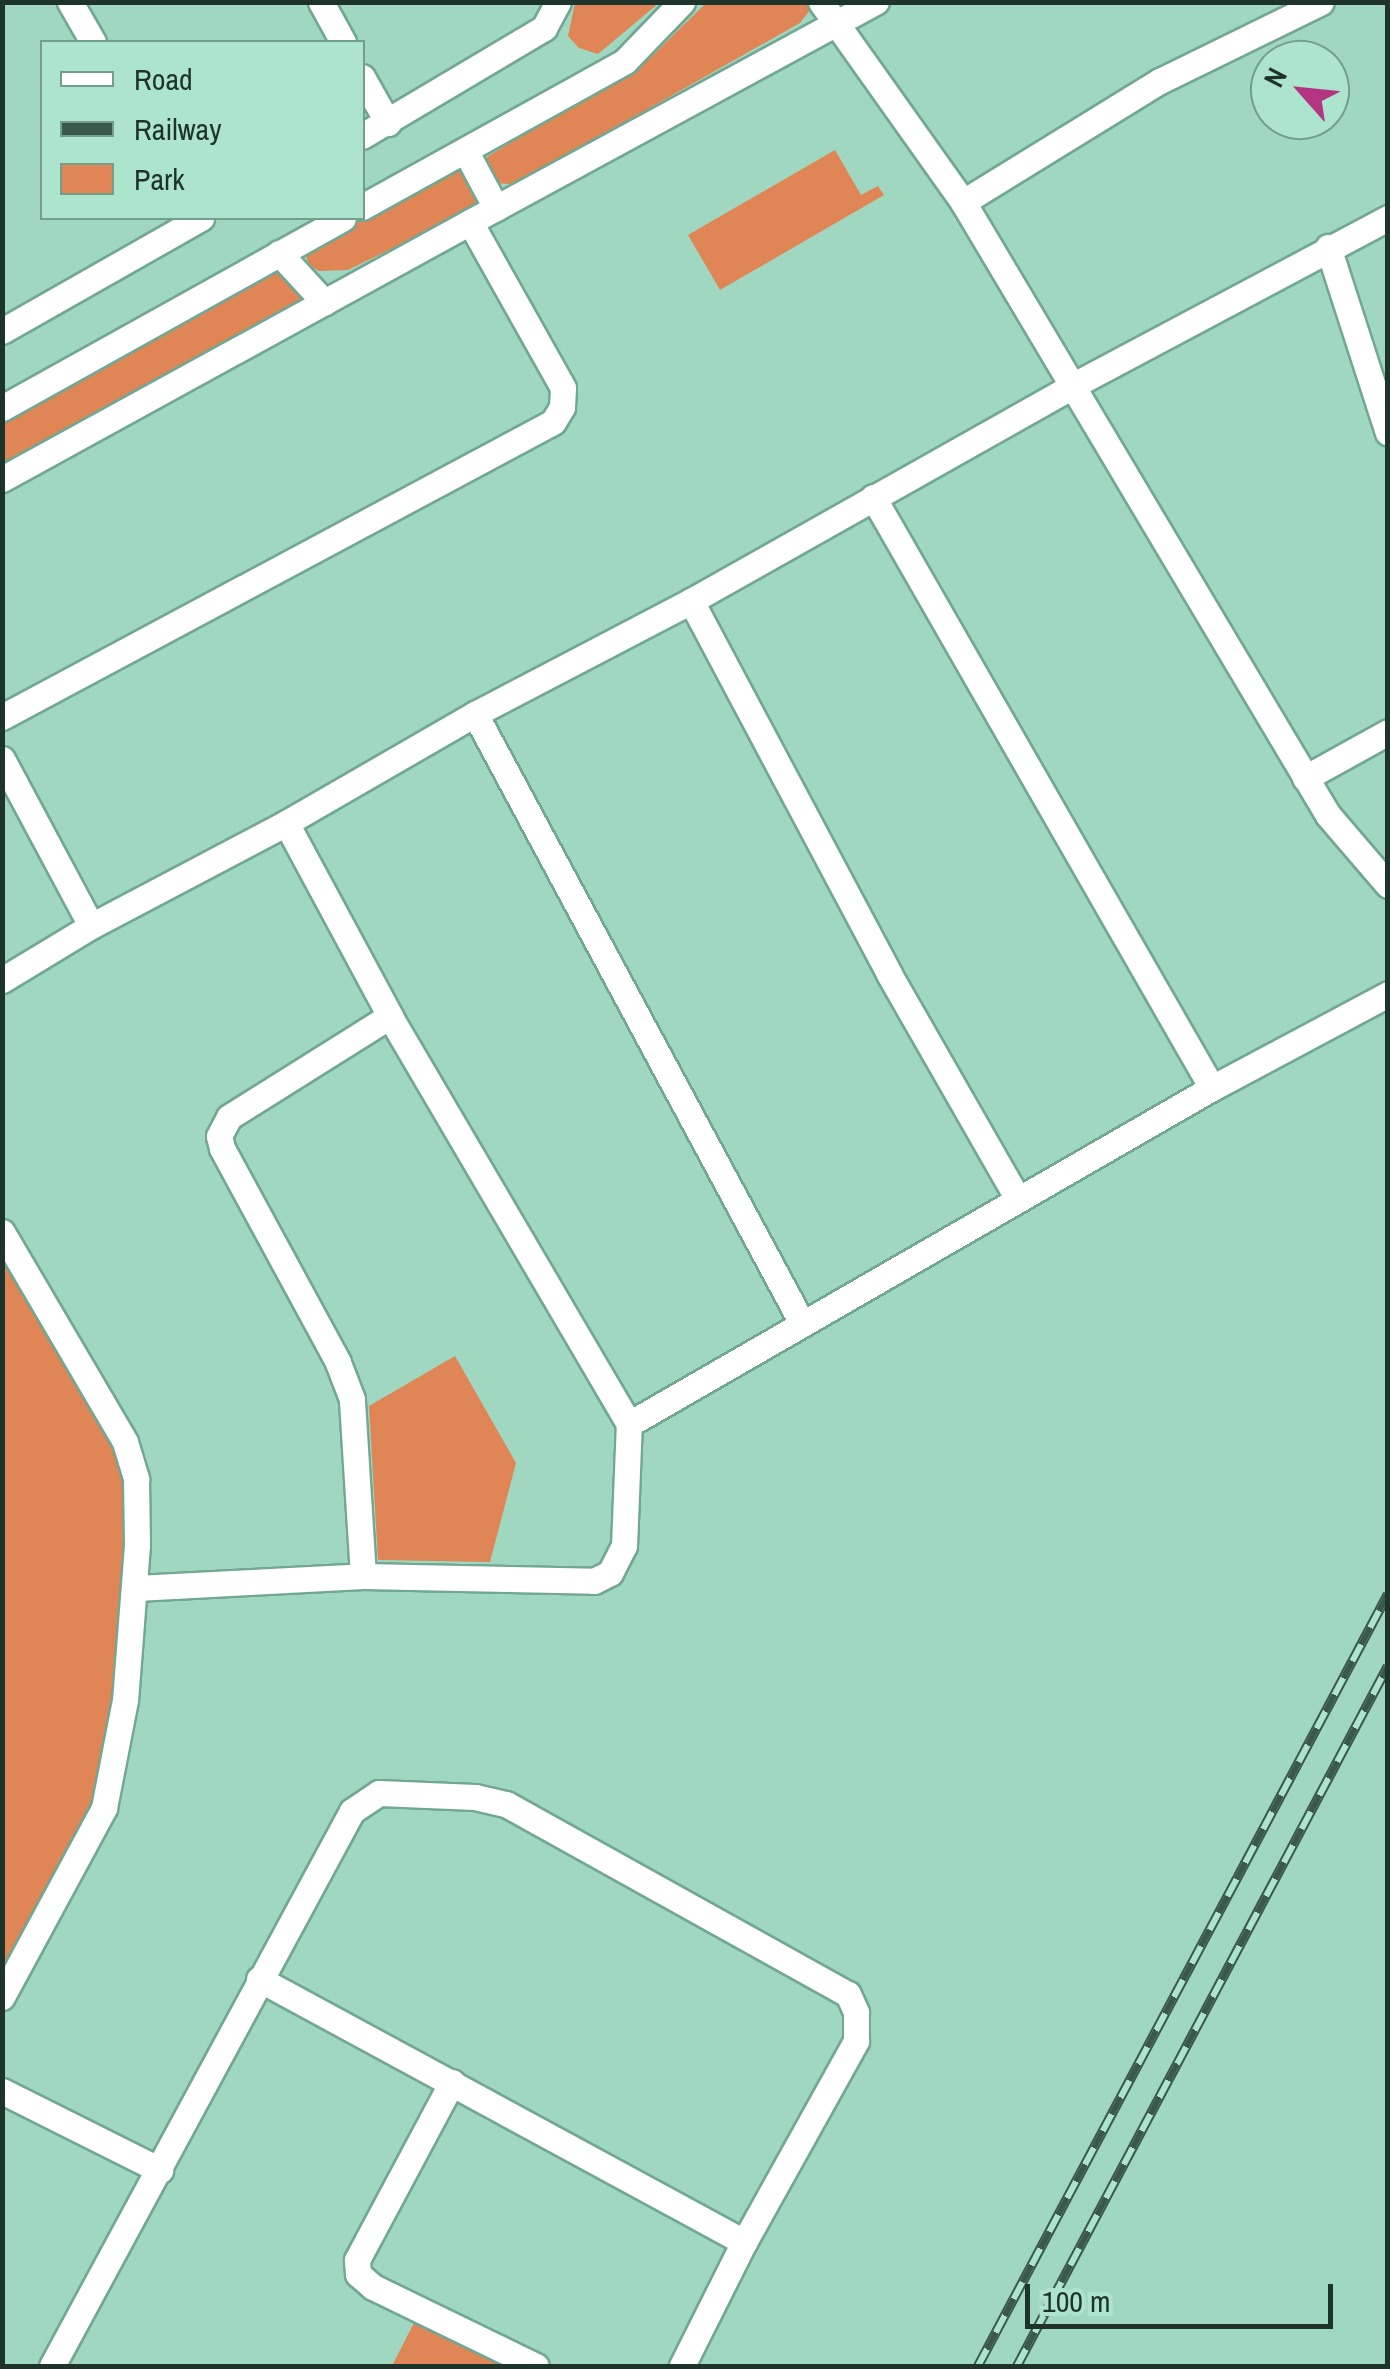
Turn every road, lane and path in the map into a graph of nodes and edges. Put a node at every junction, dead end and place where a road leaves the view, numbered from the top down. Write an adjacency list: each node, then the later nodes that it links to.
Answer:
1 (70, 2): 9 (street)
2 (321, 2): 10 (street)
3 (558, 2): 12 (street)
4 (682, 2): 14 (street)
5 (821, 2): 8 (street)
6 (876, 2): 8 (street)
7 (1321, 2): 15 (street)
8 (838, 24): 15 (street); 17 (street)
9 (92, 40)
10 (342, 40)
11 (365, 82): 12 (street)
12 (388, 123): 13 (street)
13 (365, 134)
14 (465, 150): 16 (street); 17 (street)
15 (964, 202): 26 (street)
16 (365, 205)
17 (496, 208): 21 (street)
18 (1388, 218): 22 (street)
19 (193, 220): 25 (street)
20 (339, 220): 23 (street)
21 (470, 222): 24 (street); 33 (street)
22 (1328, 247): 26 (street); 28 (street)
23 (279, 254): 24 (street); 27 (street)
24 (324, 302): 29 (street)
25 (2, 331)
26 (1072, 386): 30 (street); 36 (street)
27 (2, 408)
28 (1388, 432)
29 (2, 479)
30 (874, 497): 31 (street); 43 (street)
31 (691, 601): 32 (street); 44 (street)
32 (474, 714): 37 (street); 46 (street)
33 (2, 717)
34 (1388, 732): 36 (street)
35 (2, 759): 39 (street)
36 (1305, 778): 38 (street)
37 (286, 823): 39 (street); 42 (street)
38 (1388, 885)
39 (91, 926): 40 (street)
40 (2, 980)
41 (1388, 994): 43 (street)
42 (390, 1016): 47 (street); 48 (street)
43 (1212, 1088): 44 (street)
44 (1018, 1199): 46 (street)
45 (3, 1233): 49 (street)
46 (802, 1323): 47 (street)
47 (629, 1424): 48 (street)
48 (363, 1576): 49 (street)
49 (136, 1588): 51 (street)
50 (259, 1979): 52 (street); 54 (street); 55 (street)
51 (2, 1997)
52 (452, 2082): 55 (street); 57 (street)
53 (2, 2092): 54 (street)
54 (160, 2170): 56 (street)
55 (744, 2242): 58 (street)
56 (58, 2364)
57 (536, 2366)
58 (682, 2366)

